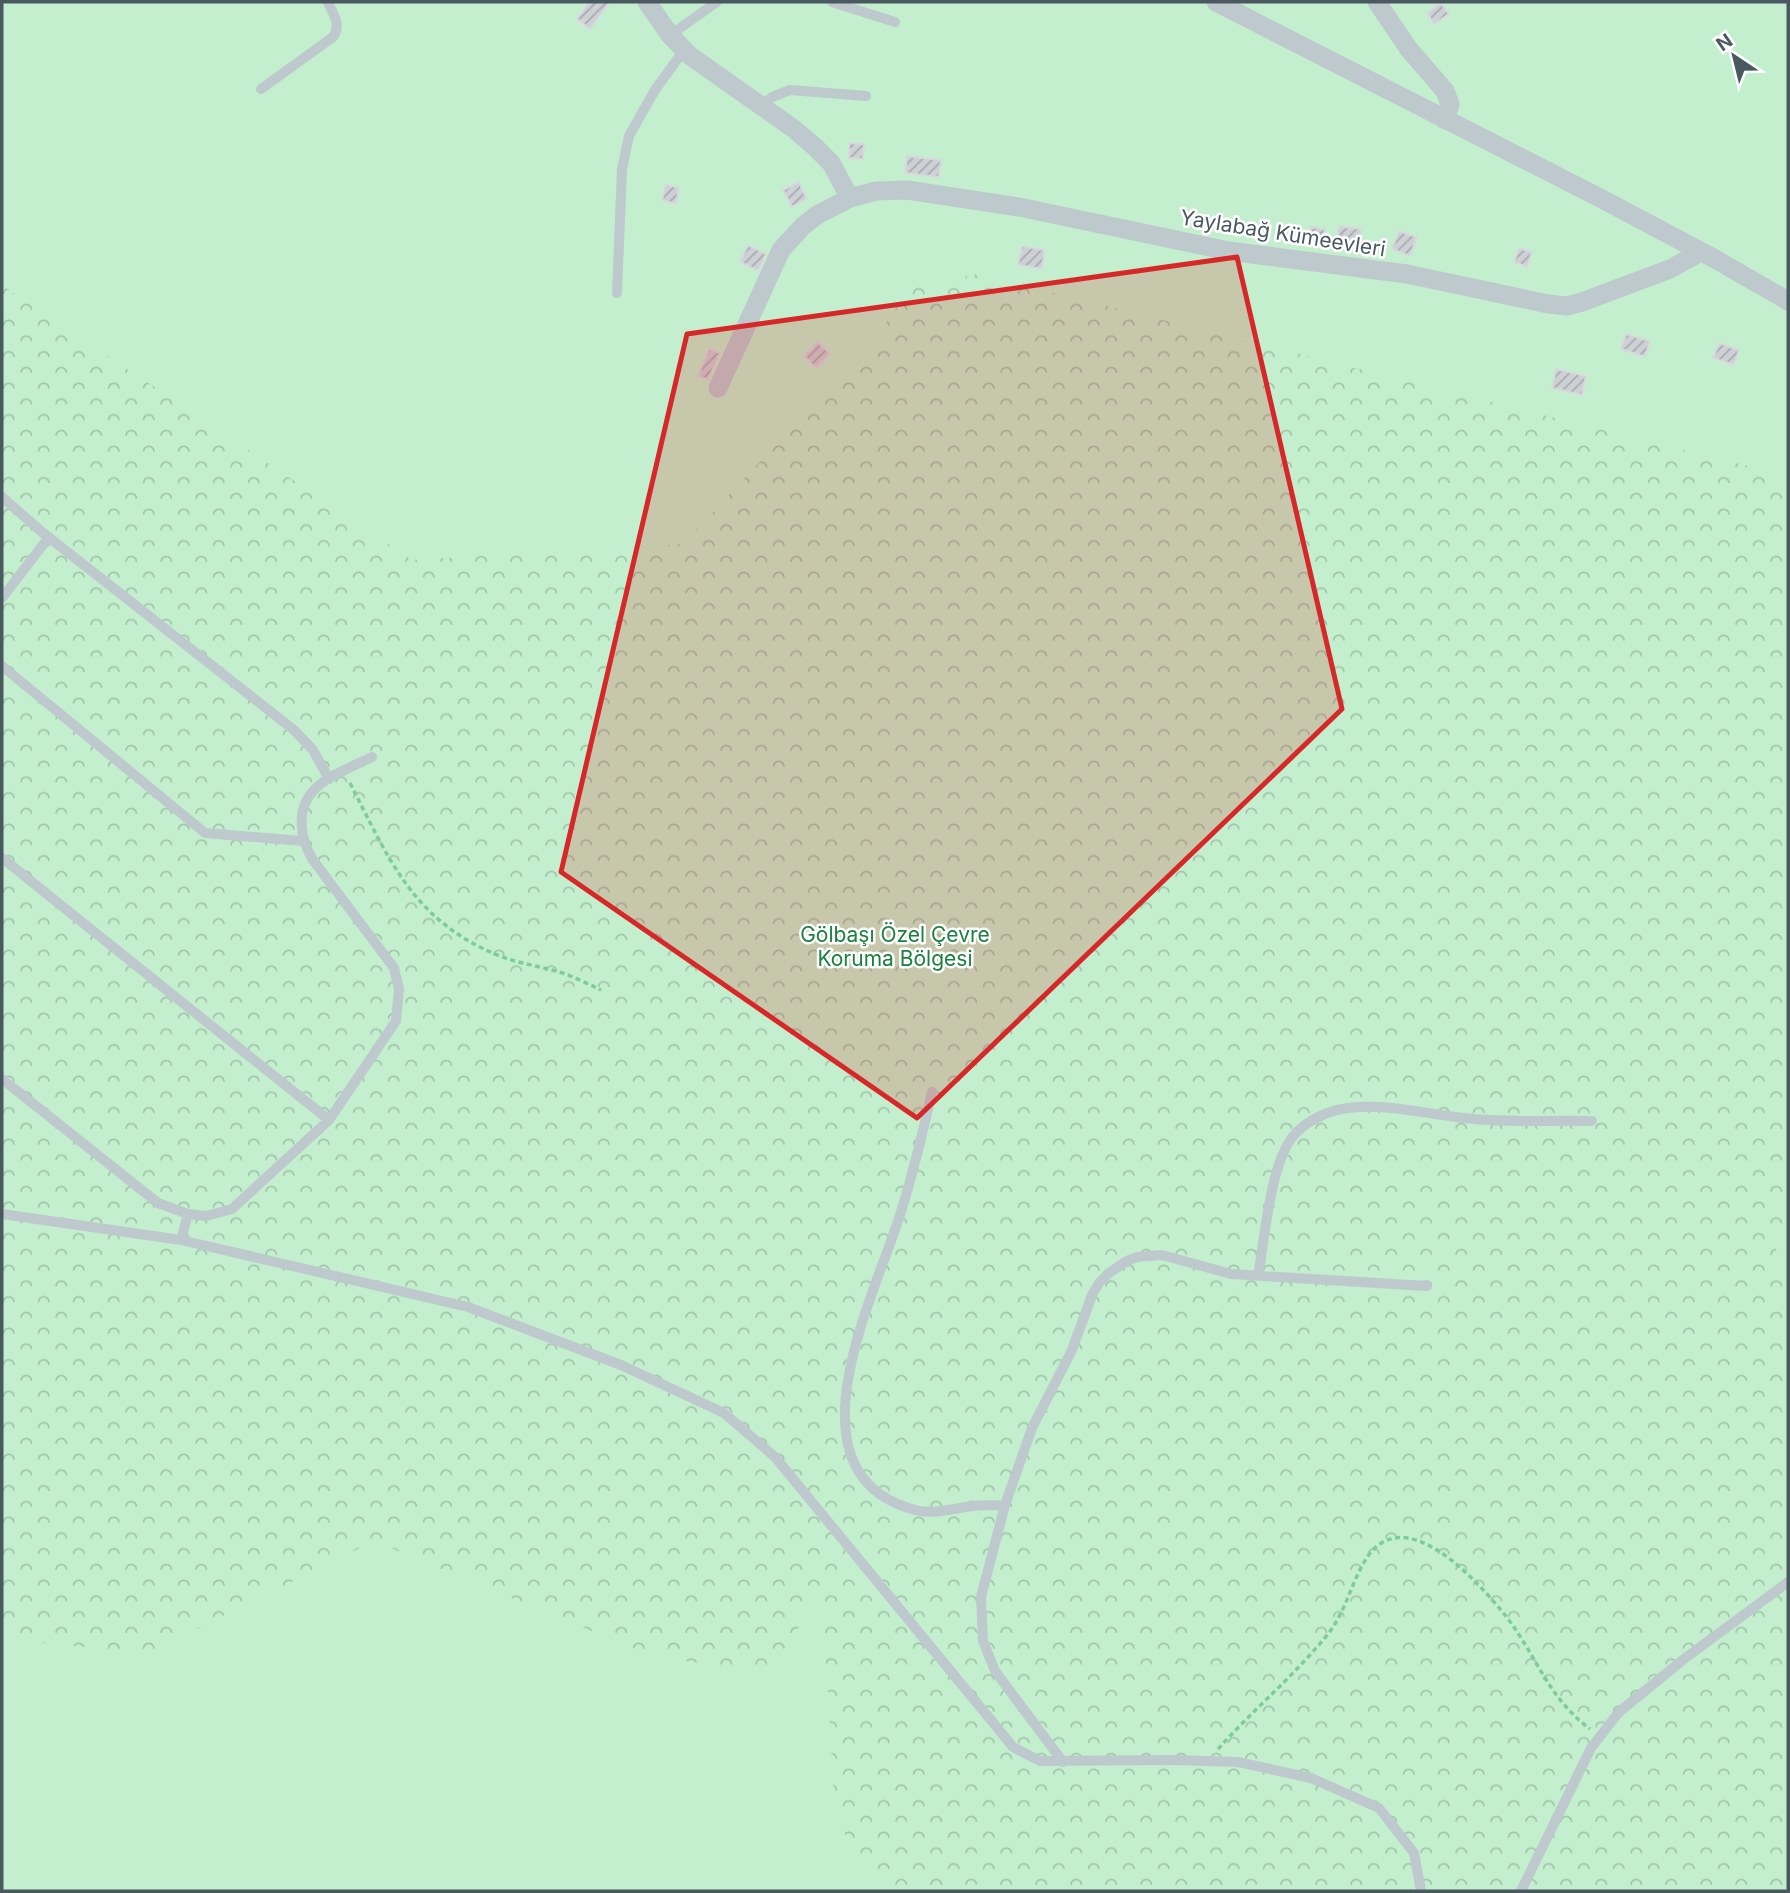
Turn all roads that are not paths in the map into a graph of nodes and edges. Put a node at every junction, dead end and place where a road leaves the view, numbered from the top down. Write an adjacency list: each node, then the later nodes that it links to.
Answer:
1 (328, 2): 10 (lane)
2 (647, 2): 8 (street)
3 (717, 2): 8 (lane)
4 (832, 2): 7 (lane)
5 (1216, 2): 13 (street)
6 (1377, 2): 13 (street)
7 (895, 22)
8 (670, 35): 9 (street)
9 (684, 50): 12 (street); 16 (lane)
10 (261, 89)
11 (866, 96): 12 (lane)
12 (761, 106): 14 (street)
13 (1446, 120): 15 (street)
14 (850, 198): 15 (street, Yaylabağ Kümeevleri); 18 (street, Yaylabağ Kümeevleri)
15 (1701, 252): 17 (street)
16 (617, 293)
17 (1788, 301)
18 (718, 388)
19 (2, 497): 20 (lane)
20 (49, 537): 21 (lane); 24 (lane)
21 (2, 598)
22 (2, 666): 25 (lane)
23 (372, 757): 24 (lane)
24 (329, 779): 25 (lane)
25 (303, 841): 29 (lane)
26 (2, 858): 29 (lane)
27 (2, 1079): 32 (lane)
28 (932, 1092): 36 (lane)
29 (329, 1120): 32 (lane)
30 (1592, 1121): 34 (lane)
31 (2, 1214): 33 (lane)
32 (188, 1214): 33 (lane)
33 (181, 1240): 38 (lane)
34 (1258, 1276): 35 (lane); 36 (lane)
35 (1427, 1286)
36 (1005, 1505): 38 (lane)
37 (1788, 1582): 40 (lane)
38 (1063, 1762): 39 (lane)
39 (1421, 1891)
40 (1521, 1891)

